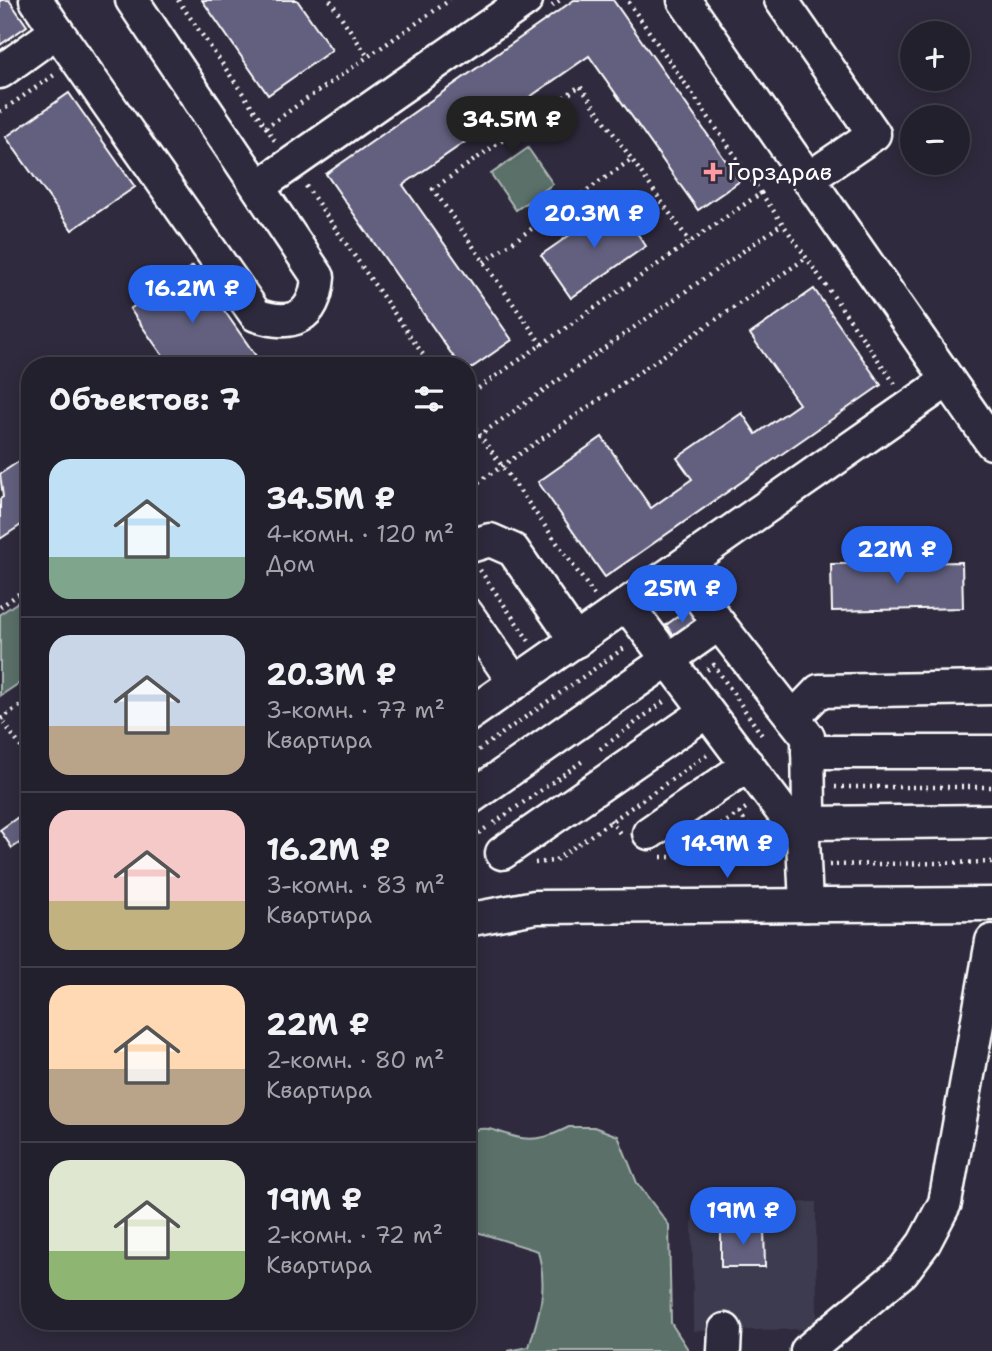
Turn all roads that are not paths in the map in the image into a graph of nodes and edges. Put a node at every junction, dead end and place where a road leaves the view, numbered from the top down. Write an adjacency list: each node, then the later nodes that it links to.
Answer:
1 (36, 0): 6 (street)
2 (132, 0): 9 (street)
3 (526, 0): 9 (street)
4 (684, 0): 8 (street)
5 (781, 0): 8 (street)
6 (58, 32): 7 (street); 9 (street)
7 (0, 72)
8 (808, 179): 10 (street)
9 (258, 187)
10 (948, 380): 11 (street); 13 (street)
11 (992, 443)
12 (476, 556): 17 (street)
13 (679, 568): 14 (street); 15 (street)
14 (616, 596): 17 (street); 18 (street)
15 (719, 624): 18 (street); 23 (street)
16 (476, 627): 19 (street)
17 (568, 630): 19 (street)
18 (666, 661): 22 (street); 27 (street)
19 (508, 672): 21 (street)
20 (992, 688): 23 (street)
21 (476, 706)
22 (706, 712): 26 (street); 31 (street)
23 (793, 718): 24 (street)
24 (808, 752): 25 (street); 30 (street)
25 (992, 752)
26 (748, 765): 29 (street); 30 (street)
27 (476, 794)
28 (992, 821): 30 (street)
29 (649, 834)
30 (804, 843): 33 (street)
31 (502, 853)
32 (992, 904): 33 (street)
33 (806, 905): 34 (street)
34 (476, 918)
35 (992, 941): 36 (street)
36 (807, 1351)

